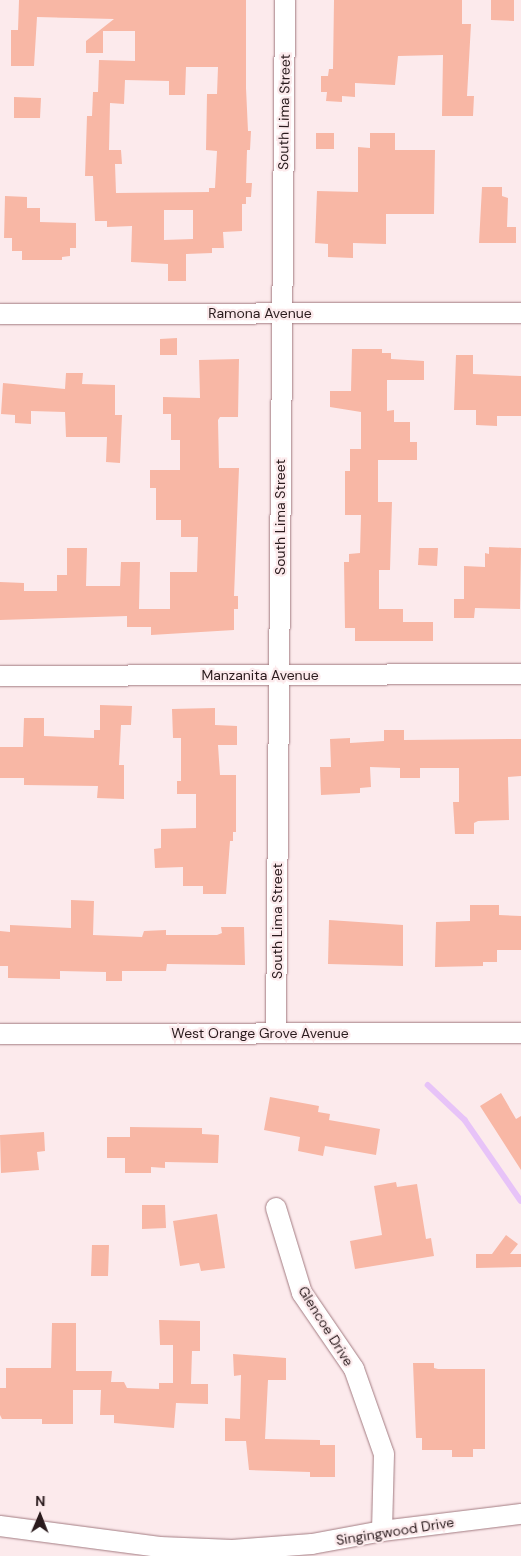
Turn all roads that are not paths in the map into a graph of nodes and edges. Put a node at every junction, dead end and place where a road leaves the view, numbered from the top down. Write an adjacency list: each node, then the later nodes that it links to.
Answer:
1 (285, 0): 3 (street, South Lima Street)
2 (521, 312): 3 (street, Ramona Avenue)
3 (282, 313): 4 (street, Ramona Avenue); 6 (street, South Lima Street)
4 (0, 314)
5 (521, 674): 6 (street, Manzanita Avenue)
6 (279, 675): 7 (street, Manzanita Avenue); 8 (street, South Lima Street)
7 (0, 676)
8 (276, 1033): 9 (street, West Orange Grove Avenue); 10 (street, West Orange Grove Avenue)
9 (521, 1033)
10 (0, 1034)
11 (276, 1208): 14 (street, Glencoe Drive)
12 (521, 1514): 14 (street, Singingwood Drive)
13 (0, 1526): 14 (street, Singingwood Drive)
14 (382, 1531)

